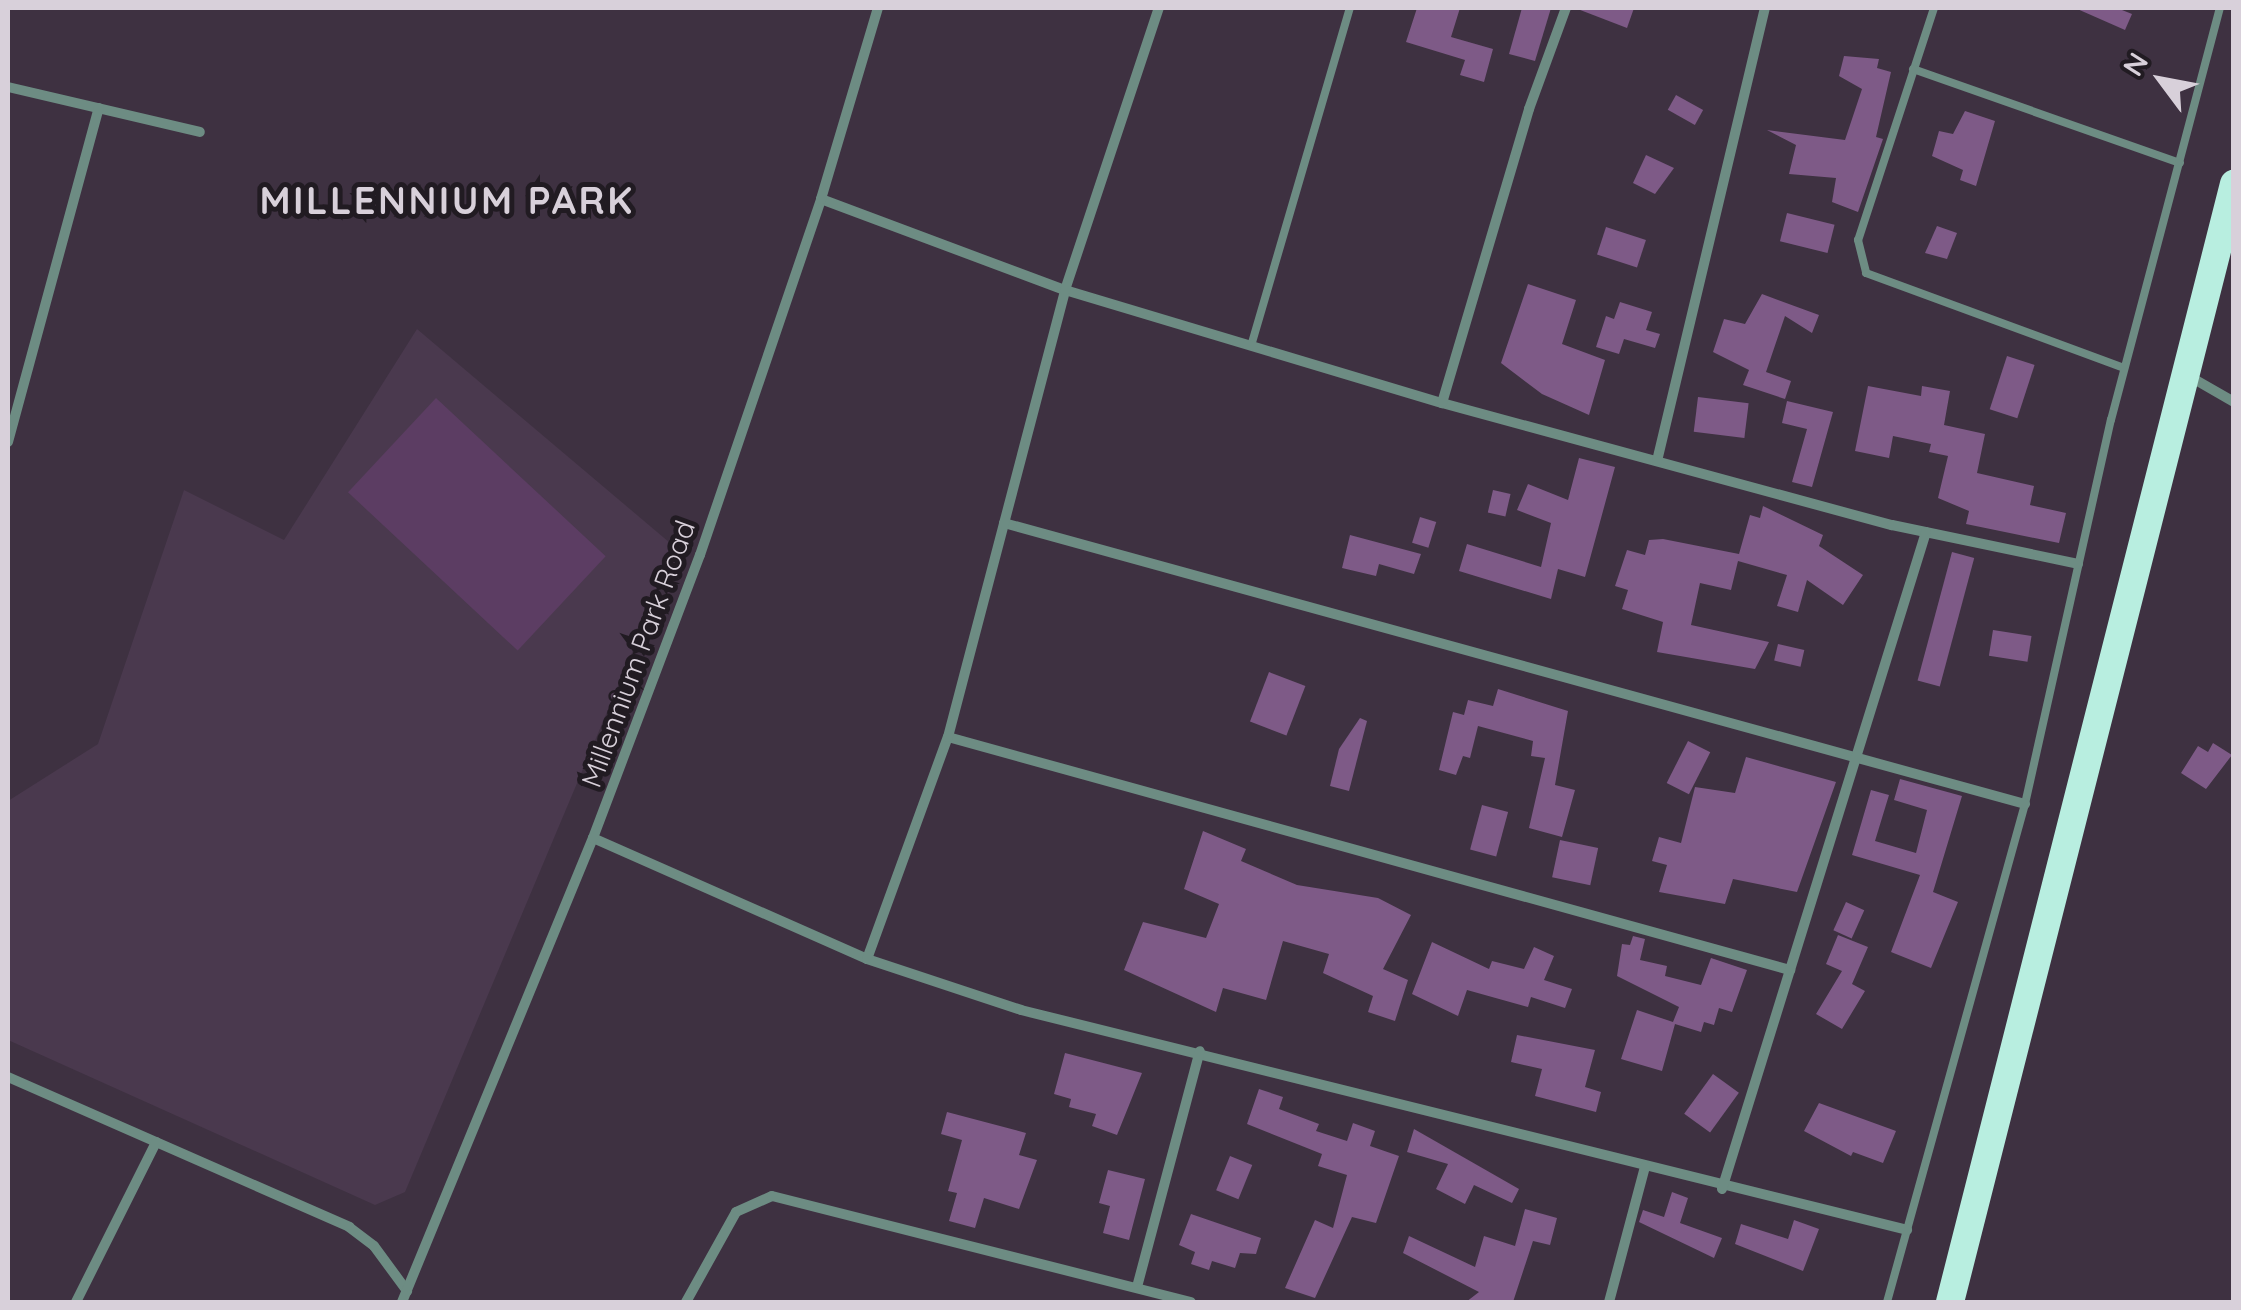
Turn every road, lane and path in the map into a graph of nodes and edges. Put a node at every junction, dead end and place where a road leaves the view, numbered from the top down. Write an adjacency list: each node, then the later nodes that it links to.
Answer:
1 (878, 8): 13 (street, Millennium Park Road)
2 (1158, 8): 15 (street)
3 (1350, 8): 16 (lane)
4 (1566, 8): 20 (street)
5 (1765, 8): 23 (street)
6 (1934, 8): 8 (lane)
7 (2220, 8): 12 (lane)
8 (1913, 69): 12 (lane); 17 (lane)
9 (8, 87): 10 (street)
10 (99, 108): 11 (street); 21 (street)
11 (200, 132)
12 (2180, 163): 17 (lane)
13 (821, 199): 15 (street); 30 (street, Millennium Park Road)
14 (2231, 201): 18 (highway)
15 (1065, 290): 16 (street); 24 (street)
16 (1251, 346): 20 (street)
17 (2124, 368): 26 (lane)
18 (2186, 374): 19 (street); 47 (highway)
19 (2234, 402)
20 (1442, 403): 23 (street)
21 (12, 404): 22 (street)
22 (8, 442)
23 (1657, 461): 25 (street)
24 (1004, 523): 27 (street); 28 (street)
25 (1926, 532): 26 (street); 28 (street)
26 (2078, 564): 29 (lane)
27 (948, 737): 31 (street); 32 (street)
28 (1855, 760): 29 (street); 32 (street)
29 (2025, 804): 38 (lane)
30 (593, 838): 31 (street); 40 (street, Millennium Park Road)
31 (866, 959): 33 (street)
32 (1790, 970): 37 (street)
33 (1200, 1051): 36 (street); 39 (street)
34 (8, 1076): 35 (street)
35 (156, 1142): 40 (street); 41 (street)
36 (1645, 1167): 37 (street); 45 (street)
37 (1722, 1189): 38 (street)
38 (1907, 1230): 46 (lane)
39 (1137, 1287): 43 (street); 44 (street)
40 (407, 1290): 42 (street, Millennium Park Road)
41 (76, 1302)
42 (402, 1302)
43 (686, 1302)
44 (1191, 1302)
45 (1609, 1302)
46 (1887, 1302)
47 (1950, 1302)

